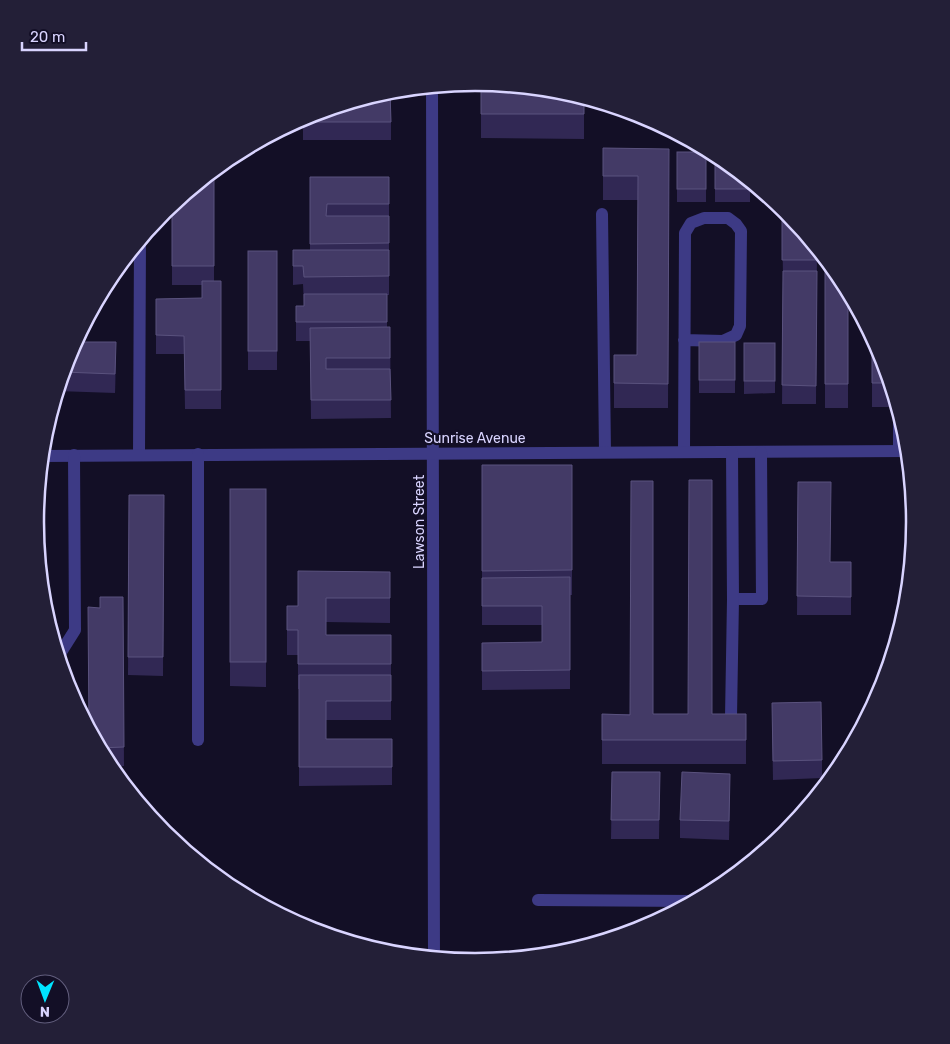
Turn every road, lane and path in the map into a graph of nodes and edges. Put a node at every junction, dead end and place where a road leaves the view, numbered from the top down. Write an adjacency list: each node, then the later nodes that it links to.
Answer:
1 (432, 93): 10 (street, Lawson Street)
2 (602, 214): 6 (street)
3 (140, 251): 12 (street)
4 (684, 340): 4 (street); 7 (street)
5 (900, 451): 9 (street, Sunrise Avenue)
6 (605, 452): 7 (street, Sunrise Avenue); 10 (street, Sunrise Avenue)
7 (684, 452): 8 (street, Sunrise Avenue)
8 (732, 452): 9 (street, Sunrise Avenue); 15 (street)
9 (761, 452): 15 (street)
10 (434, 453): 11 (street, Sunrise Avenue); 21 (street, Lawson Street)
11 (198, 454): 12 (street, Sunrise Avenue); 18 (street)
12 (139, 455): 14 (street, Sunrise Avenue)
13 (49, 456): 14 (street, Sunrise Avenue)
14 (74, 456): 16 (street)
15 (733, 599): 17 (street)
16 (63, 649)
17 (731, 717)
18 (198, 740)
19 (538, 900): 20 (street)
20 (680, 901)
21 (434, 951)

